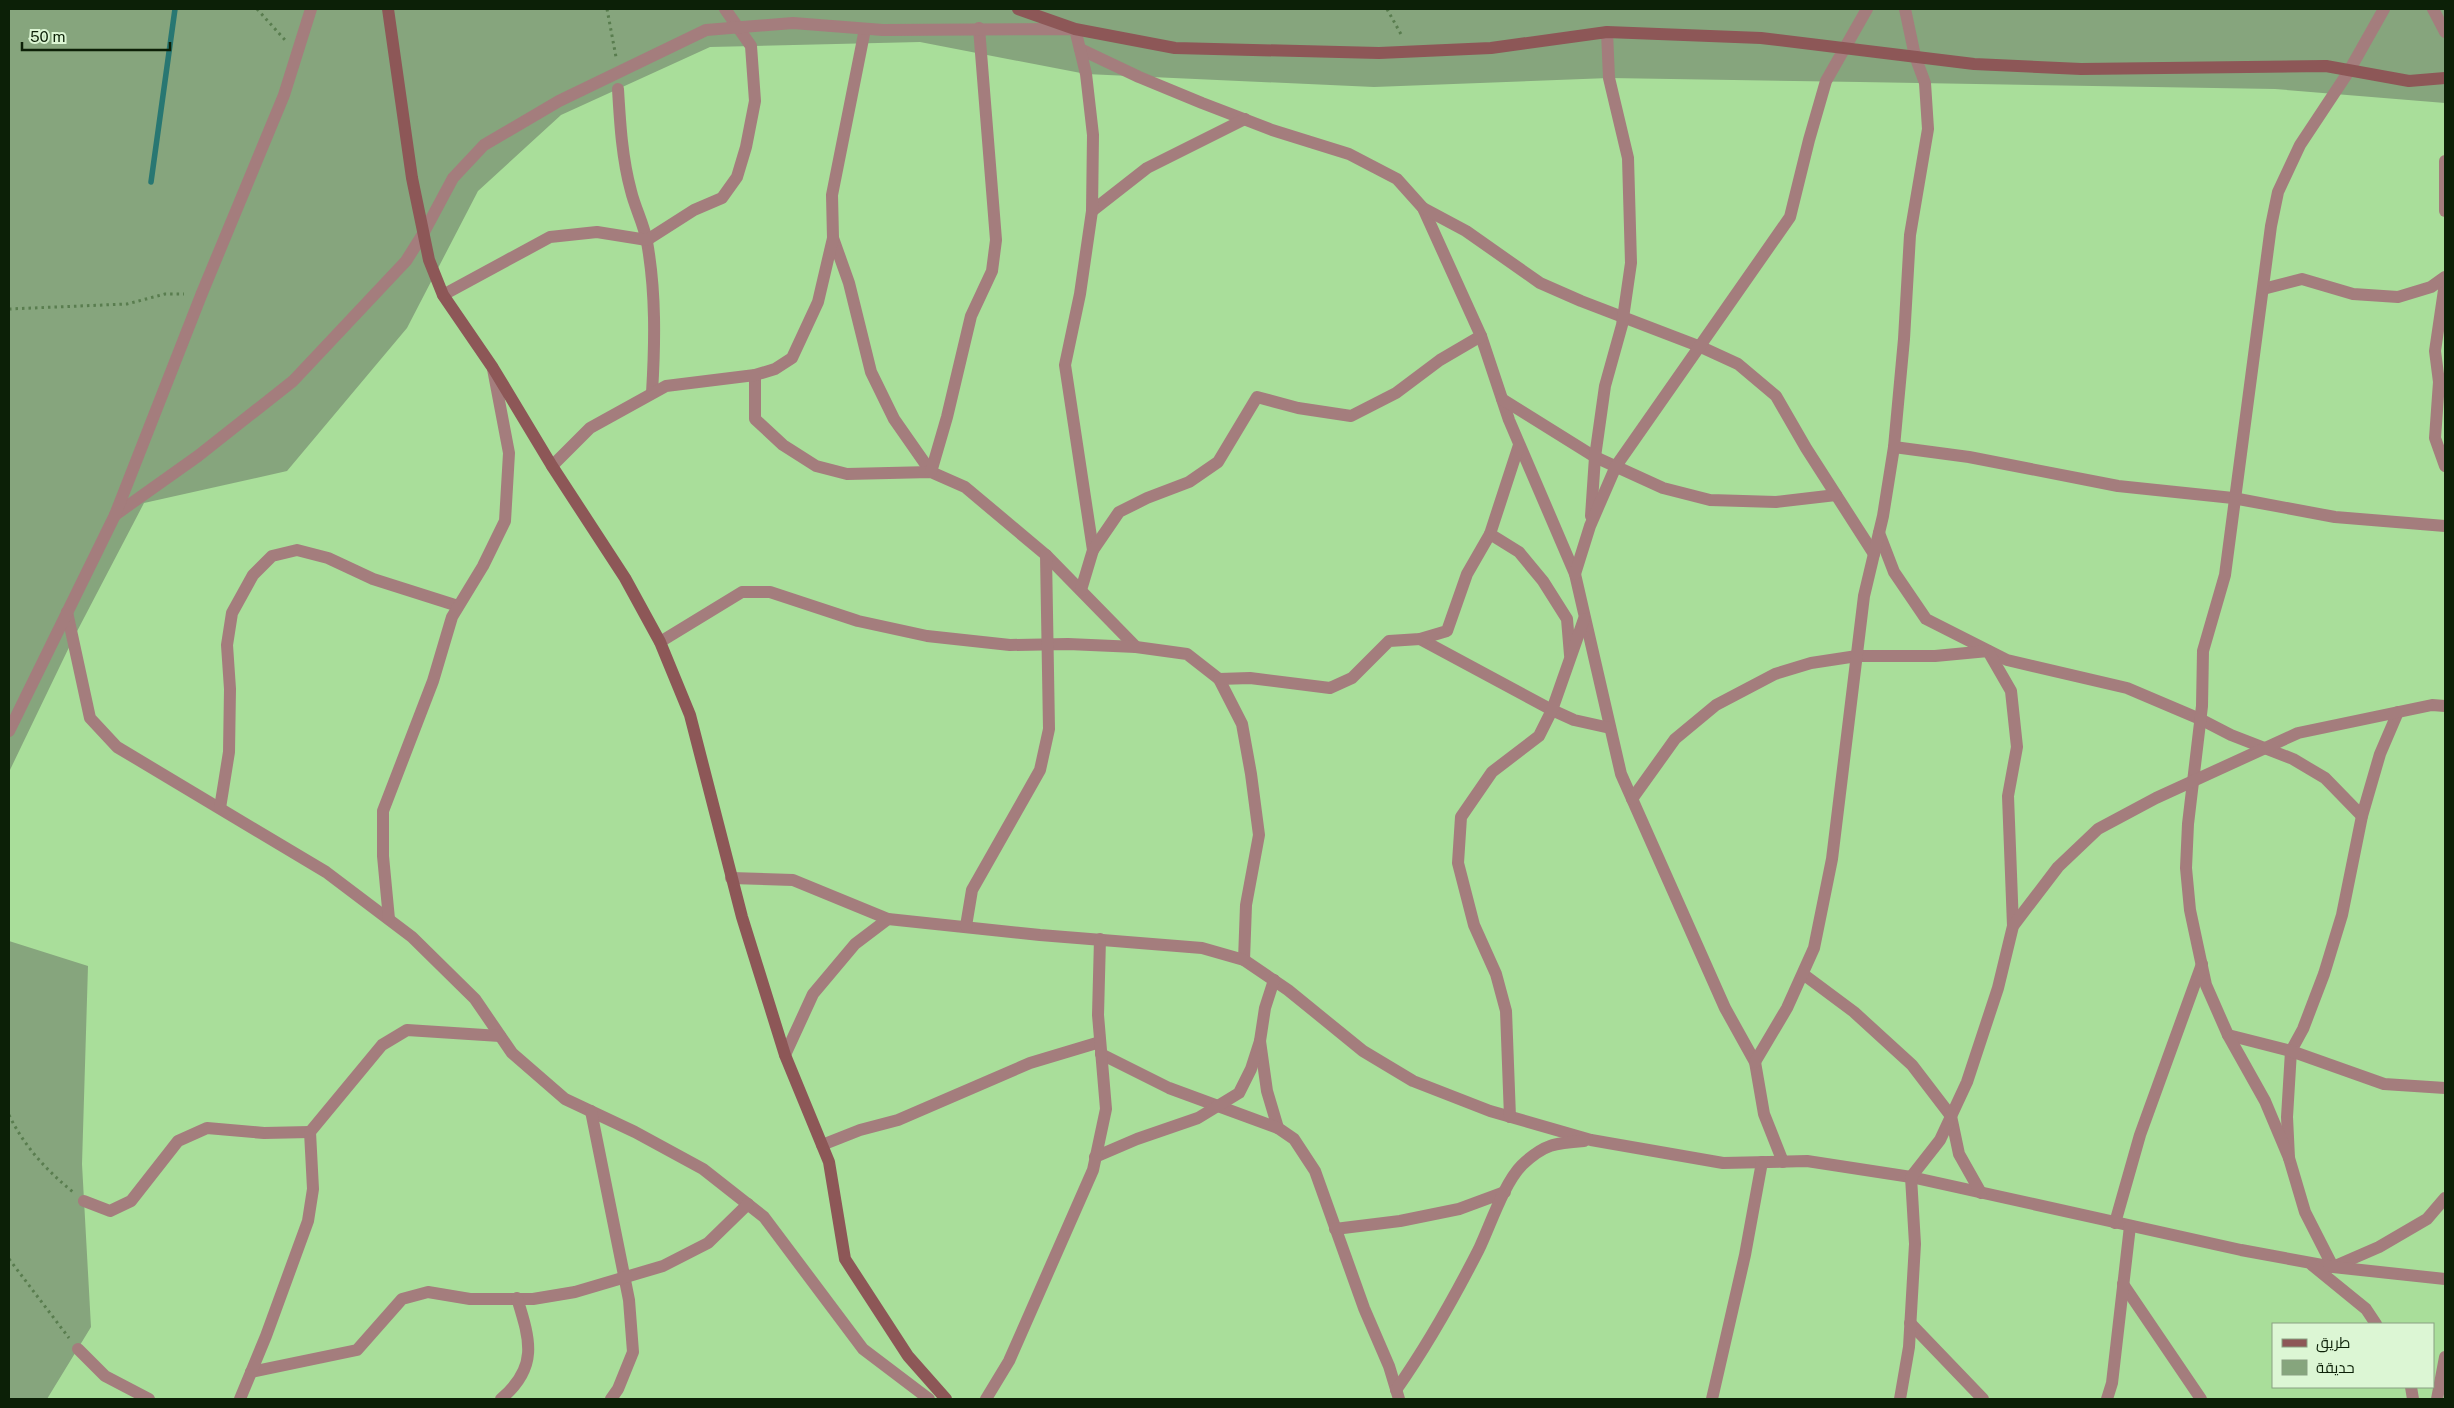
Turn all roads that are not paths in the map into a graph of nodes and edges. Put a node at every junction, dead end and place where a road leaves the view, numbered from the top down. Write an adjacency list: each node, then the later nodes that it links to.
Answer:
1 (311, 9): 49 (street)
2 (388, 9): 26 (street)
3 (725, 9): 9 (street)
4 (1018, 9): 12 (street)
5 (1867, 9): 15 (street)
6 (1905, 9): 17 (street)
7 (2384, 9): 18 (street)
8 (2433, 9): 14 (street)
9 (738, 28): 10 (street); 26 (street); 28 (street)
10 (864, 28): 11 (street); 27 (street)
11 (979, 28): 12 (street); 46 (street)
12 (1075, 29): 13 (street); 16 (street)
13 (1607, 32): 15 (street); 33 (street)
14 (2445, 32)
15 (1843, 48): 17 (street); 35 (street)
16 (1080, 49): 21 (street); 24 (street)
17 (1915, 56): 18 (street); 41 (street)
18 (2350, 71): 19 (street); 31 (street)
19 (2445, 78)
20 (618, 89): 28 (street)
21 (1244, 119): 23 (street); 24 (street)
22 (2445, 161): 25 (street)
23 (1423, 208): 33 (street); 34 (street)
24 (1092, 210): 54 (street)
25 (2445, 212)
26 (423, 234): 32 (street); 49 (street)
27 (833, 238): 37 (street); 46 (street)
28 (647, 240): 32 (street); 38 (street)
29 (2445, 277): 31 (street)
30 (2445, 283): 45 (street)
31 (2263, 289): 48 (street)
32 (443, 295): 36 (street)
33 (1623, 316): 35 (street); 42 (street)
34 (1481, 336): 39 (street); 54 (street)
35 (1701, 347): 44 (street); 47 (street)
36 (493, 368): 43 (street); 59 (street)
37 (755, 375): 38 (street); 46 (street)
38 (652, 394): 43 (street)
39 (1502, 399): 40 (street); 42 (street)
40 (1519, 445): 53 (street); 57 (street)
41 (1894, 447): 48 (street); 52 (street)
42 (1595, 457): 44 (street); 50 (street)
43 (552, 466): 63 (street)
44 (1616, 466): 47 (street); 50 (street)
45 (2445, 466)
46 (931, 472): 56 (street)
47 (1836, 494): 55 (street)
48 (2233, 498): 51 (street); 73 (street)
49 (115, 515): 60 (street)
50 (1590, 526): 57 (street)
51 (2445, 526)
52 (1879, 532): 55 (street); 66 (street)
53 (1490, 534): 62 (street); 68 (street)
54 (1093, 550): 58 (street)
55 (1874, 554): 67 (street)
56 (1046, 555): 58 (street); 64 (street)
57 (1575, 574): 61 (street)
58 (1081, 590): 65 (street)
59 (458, 606): 79 (street); 82 (street)
60 (67, 612): 75 (street); 79 (street)
61 (1585, 618): 68 (street); 74 (street)
62 (1420, 639): 69 (street); 71 (street)
63 (660, 642): 64 (street); 81 (street)
64 (1048, 644): 65 (street); 84 (street)
65 (1136, 647): 69 (street)
66 (1988, 651): 67 (street); 73 (street); 85 (street)
67 (1857, 656): 78 (street); 89 (street)
68 (1570, 662): 71 (street)
69 (1219, 679): 87 (street)
70 (2445, 706): 72 (street)
71 (1552, 710): 74 (street); 102 (street)
72 (2398, 712): 76 (street); 80 (street)
73 (2200, 719): 76 (street); 77 (street)
74 (1610, 728): 78 (street)
75 (9, 731)
76 (2266, 747): 77 (street); 80 (street)
77 (2193, 781): 85 (street); 88 (street)
78 (1632, 798): 97 (street)
79 (220, 808): 82 (street)
80 (2362, 816): 95 (street)
81 (731, 878): 83 (street); 96 (street)
82 (389, 919): 91 (street)
83 (888, 919): 84 (street); 96 (street)
84 (966, 926): 86 (street)
85 (2013, 926): 101 (street)
86 (1100, 939): 87 (street); 94 (street)
87 (1244, 960): 90 (street)
88 (2202, 964): 92 (street); 117 (street)
89 (1803, 974): 97 (street); 101 (street)
90 (1274, 980): 93 (street); 102 (street)
91 (500, 1036): 100 (street); 104 (street)
92 (2228, 1036): 95 (street); 108 (street)
93 (1260, 1041): 99 (street); 103 (street)
94 (1101, 1048): 99 (street); 106 (street); 107 (street)
95 (2291, 1051): 98 (street); 108 (street)
96 (785, 1055): 106 (street)
97 (1755, 1062): 110 (street)
98 (2445, 1088)
99 (1218, 1106): 103 (street); 107 (street)
100 (591, 1111): 116 (street); 122 (street)
101 (1950, 1116): 111 (street); 113 (street)
102 (1510, 1117): 105 (street)
103 (1278, 1128): 119 (street)
104 (310, 1132): 115 (street); 130 (street)
105 (1591, 1140): 109 (street); 112 (street)
106 (822, 1145): 137 (street)
107 (1095, 1157): 138 (street)
108 (2289, 1158): 121 (street)
109 (1762, 1162): 110 (street); 139 (street)
110 (1783, 1162): 111 (street)
111 (1911, 1177): 113 (street); 126 (street)
112 (1505, 1192): 119 (street); 131 (street)
113 (1980, 1192): 117 (street)
114 (2445, 1198): 121 (street)
115 (84, 1202)
116 (748, 1204): 122 (street); 136 (street)
117 (2115, 1223): 118 (street)
118 (2130, 1226): 120 (street); 124 (street)
119 (1335, 1229): 131 (street)
120 (2310, 1263): 121 (street); 127 (street)
121 (2333, 1267): 123 (street)
122 (624, 1276): 125 (street); 135 (street)
123 (2445, 1279)
124 (2123, 1284): 142 (street); 143 (street)
125 (517, 1298): 130 (street); 134 (street)
126 (1910, 1323): 140 (street); 141 (street)
127 (2375, 1323)
128 (78, 1349): 132 (street)
129 (2445, 1357): 144 (street)
130 (251, 1372): 133 (street)
131 (1397, 1395)
132 (145, 1399)
133 (240, 1399)
134 (501, 1399)
135 (611, 1399)
136 (930, 1399)
137 (946, 1399)
138 (986, 1399)
139 (1712, 1399)
140 (1900, 1399)
141 (1983, 1399)
142 (2107, 1399)
143 (2201, 1399)
144 (2437, 1399)

